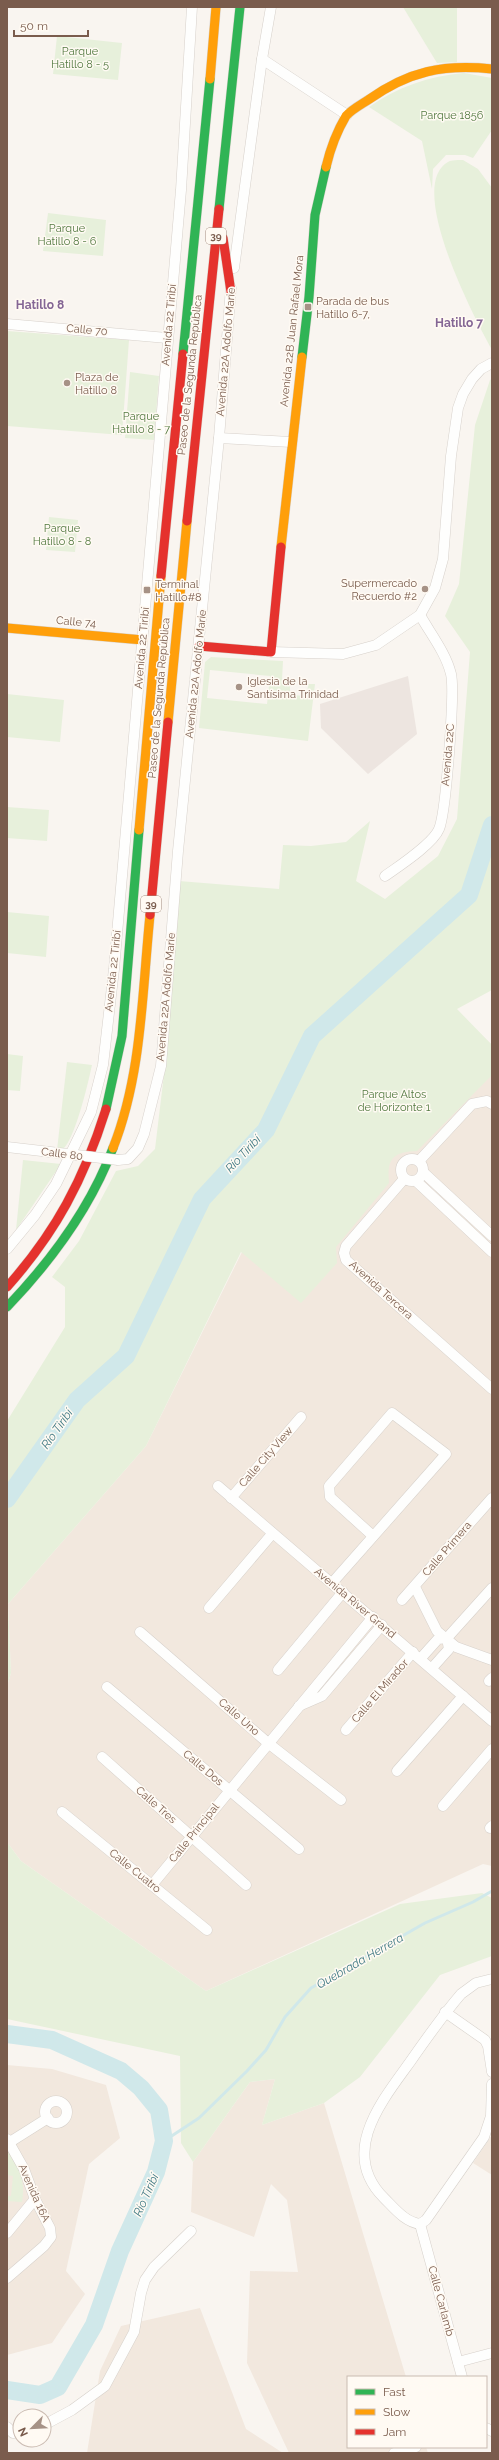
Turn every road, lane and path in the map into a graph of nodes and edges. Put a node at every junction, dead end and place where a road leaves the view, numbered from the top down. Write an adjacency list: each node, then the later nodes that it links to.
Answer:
1 (192, 7): 11 (street, Avenida 22 Tiribí)
2 (216, 7): 16 (main road, Paseo de la Segunda República / 39)
3 (240, 7): 8 (main road, Paseo de la Segunda República / 39)
4 (271, 7): 5 (street, Avenida 22A Adolfo Marie)
5 (262, 59): 7 (street); 9 (street, Avenida 22A Adolfo Marie)
6 (492, 69): 7 (main road, Avenida 22B Juan Rafael Mora)
7 (347, 115): 14 (main road, Avenida 22B Juan Rafael Mora)
8 (219, 211): 9 (main road); 34 (main road, Paseo de la Segunda República / 39)
9 (231, 292): 13 (street, Avenida 22A Adolfo Marie)
10 (7, 324): 11 (street, Calle 70)
11 (167, 338): 18 (street, Avenida 22 Tiribí)
12 (492, 363): 15 (street)
13 (219, 438): 14 (street); 19 (street, Avenida 22A Adolfo Marie)
14 (291, 442): 20 (main road, Avenida 22B Juan Rafael Mora)
15 (420, 615): 20 (street); 21 (street, Avenida 22C)
16 (156, 627): 18 (main road); 33 (main road, Paseo de la Segunda República / 39)
17 (7, 628): 18 (main road, Calle 74)
18 (143, 640): 24 (street, Avenida 22 Tiribí)
19 (199, 646): 20 (main road); 25 (street, Avenida 22A Adolfo Marie)
20 (272, 652)
21 (384, 876)
22 (492, 1104): 26 (street)
23 (7, 1147): 24 (street, Calle 80)
24 (71, 1155): 25 (street, Calle 80, bridge); 31 (street, Avenida 22 Tiribí)
25 (118, 1160)
26 (419, 1162): 27 (street); 28 (street)
27 (423, 1172): 29 (street); 30 (street)
28 (404, 1179): 29 (street); 35 (street, Avenida Tercera)
29 (416, 1181): 32 (street)
30 (492, 1236)
31 (10, 1246)
32 (492, 1252)
33 (7, 1287)
34 (7, 1307)
35 (492, 1389)
36 (301, 1417): 38 (street, Calle City View)
37 (218, 1486): 38 (street, Avenida River Grand)
38 (231, 1498): 40 (street, Avenida River Grand)
39 (492, 1498): 43 (street, Calle Primera)
40 (272, 1534): 42 (street, Avenida River Grand); 47 (street)
41 (373, 1536): 41 (street); 42 (street)
42 (332, 1583): 45 (street, Avenida River Grand)
43 (414, 1587): 46 (street, Calle Primera); 51 (street)
44 (492, 1588): 51 (street)
45 (343, 1592): 48 (street, Avenida River Grand); 55 (street)
46 (402, 1600)
47 (209, 1608)
48 (373, 1617): 49 (street, Avenida River Grand); 58 (street, Calle Principal)
49 (382, 1625): 52 (street, Avenida River Grand); 58 (street, Calle Principal)
50 (140, 1632): 61 (street, Calle Uno)
51 (447, 1638): 52 (street); 53 (street); 54 (street)
52 (417, 1655): 54 (street, Avenida River Grand); 60 (street, Calle El Mirador)
53 (492, 1660)
54 (432, 1668): 57 (street, Avenida River Grand)
55 (278, 1670)
56 (107, 1687): 65 (street, Calle Dos)
57 (463, 1696): 59 (street, Avenida River Grand); 64 (street)
58 (297, 1707): 61 (street, Calle Principal)
59 (492, 1721)
60 (346, 1730)
61 (268, 1742): 65 (street, Calle Principal); 66 (street, Calle Uno)
62 (492, 1749): 67 (street)
63 (102, 1757): 69 (street, Calle Tres)
64 (397, 1771)
65 (229, 1791): 69 (street, Calle Principal); 70 (street, Calle Dos)
66 (341, 1800)
67 (443, 1806)
68 (62, 1812): 72 (street, Calle Cuatro)
69 (192, 1836): 71 (street, Calle Tres); 72 (street, Calle Principal)
70 (299, 1849)
71 (246, 1885)
72 (152, 1886): 73 (street, Calle Cuatro)
73 (207, 1930)
74 (492, 1979): 75 (street)
75 (445, 2012): 76 (street); 81 (street)
76 (492, 2072)
77 (492, 2084): 81 (street)
78 (48, 2118): 79 (street)
79 (9, 2140): 80 (street, Avenida 16A)
80 (35, 2199): 83 (street); 84 (street, Avenida 16A)
81 (420, 2224): 86 (street, Calle Carlamb)
82 (191, 2231): 88 (street)
83 (7, 2233)
84 (7, 2278)
85 (492, 2353): 86 (street)
86 (458, 2362): 87 (street, Calle Carlamb)
87 (462, 2376)
88 (52, 2421)
89 (412, 2448): 90 (street)
90 (394, 2453)

